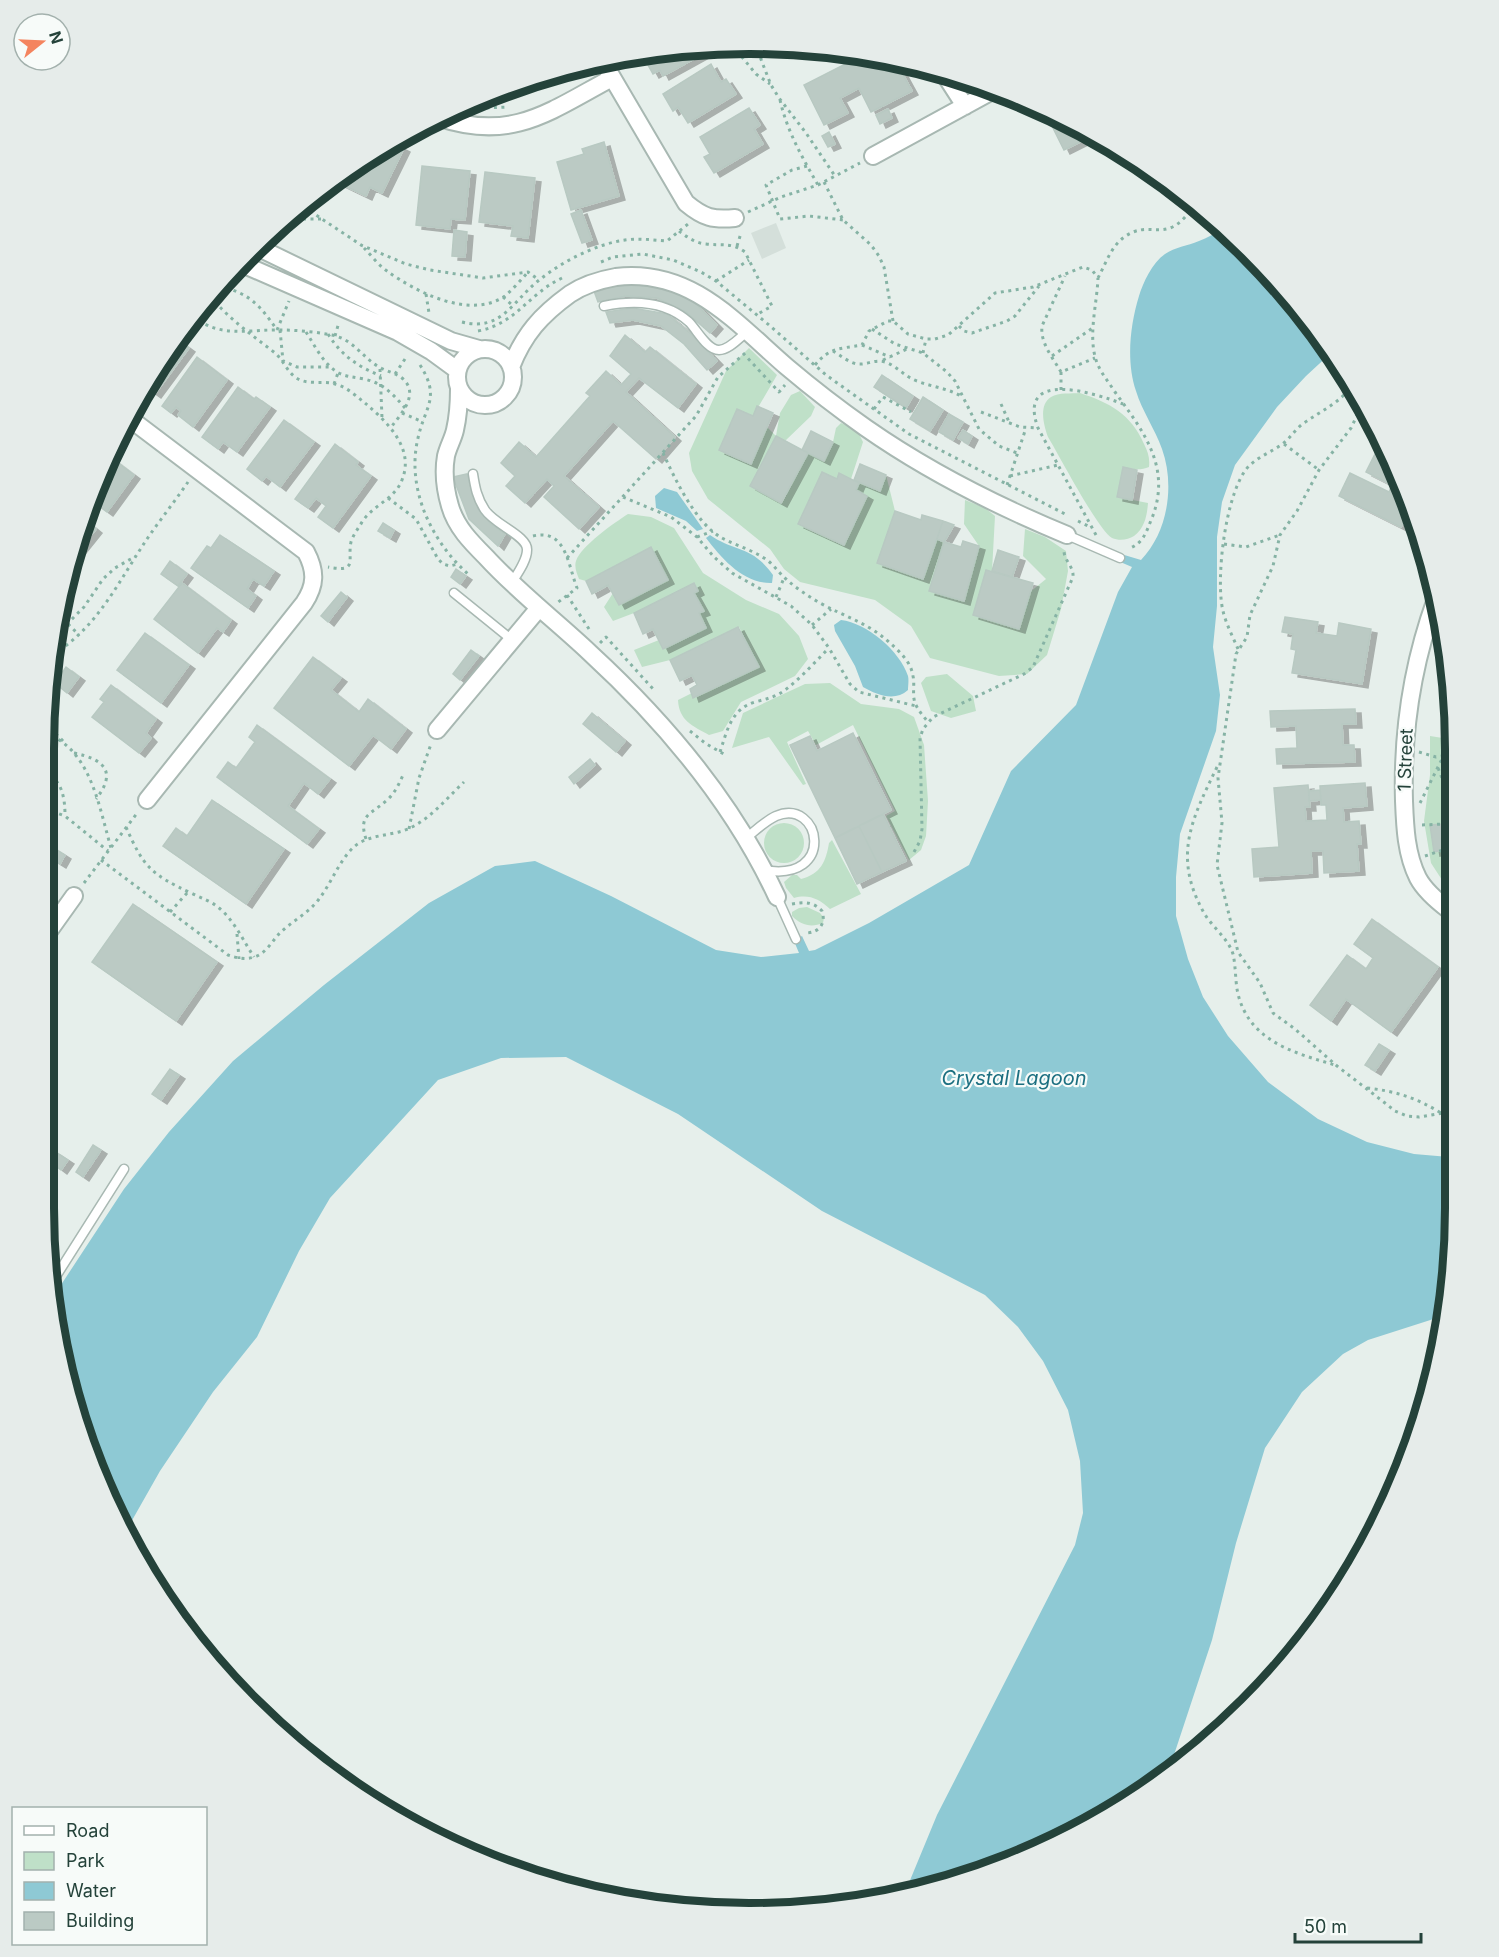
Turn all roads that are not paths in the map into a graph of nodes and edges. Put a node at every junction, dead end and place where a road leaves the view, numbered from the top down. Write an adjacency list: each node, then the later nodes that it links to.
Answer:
1 (607, 69): 2 (street)
2 (612, 78): 6 (street); 8 (street)
3 (951, 84): 5 (street)
4 (984, 95): 5 (street)
5 (965, 106): 7 (street)
6 (451, 122)
7 (873, 156)
8 (735, 218)
9 (265, 251): 14 (street)
10 (249, 267): 16 (street)
11 (604, 306): 13 (lane)
12 (527, 334): 13 (street); 14 (street); 15 (street)
13 (741, 334): 22 (street)
14 (486, 350): 15 (street); 16 (street)
15 (512, 367): 18 (street)
16 (457, 370): 17 (street)
17 (459, 389): 18 (street); 20 (street)
18 (480, 406): 20 (street)
19 (136, 422): 30 (street)
20 (454, 433): 24 (street)
21 (473, 474): 24 (lane)
22 (1067, 535): 23 (lane)
23 (1120, 558)
24 (511, 584): 26 (street)
25 (454, 593): 28 (lane)
26 (542, 610): 28 (street); 31 (street)
27 (1432, 613): 35 (street, 1 Street)
28 (512, 640): 29 (street)
29 (437, 730)
30 (147, 800)
31 (746, 838): 32 (street); 32 (lane)
32 (764, 870): 34 (street)
33 (74, 896): 36 (street)
34 (780, 903): 37 (lane)
35 (1445, 907)
36 (54, 924)
37 (796, 939)
38 (124, 1169): 39 (lane)
39 (57, 1274)

